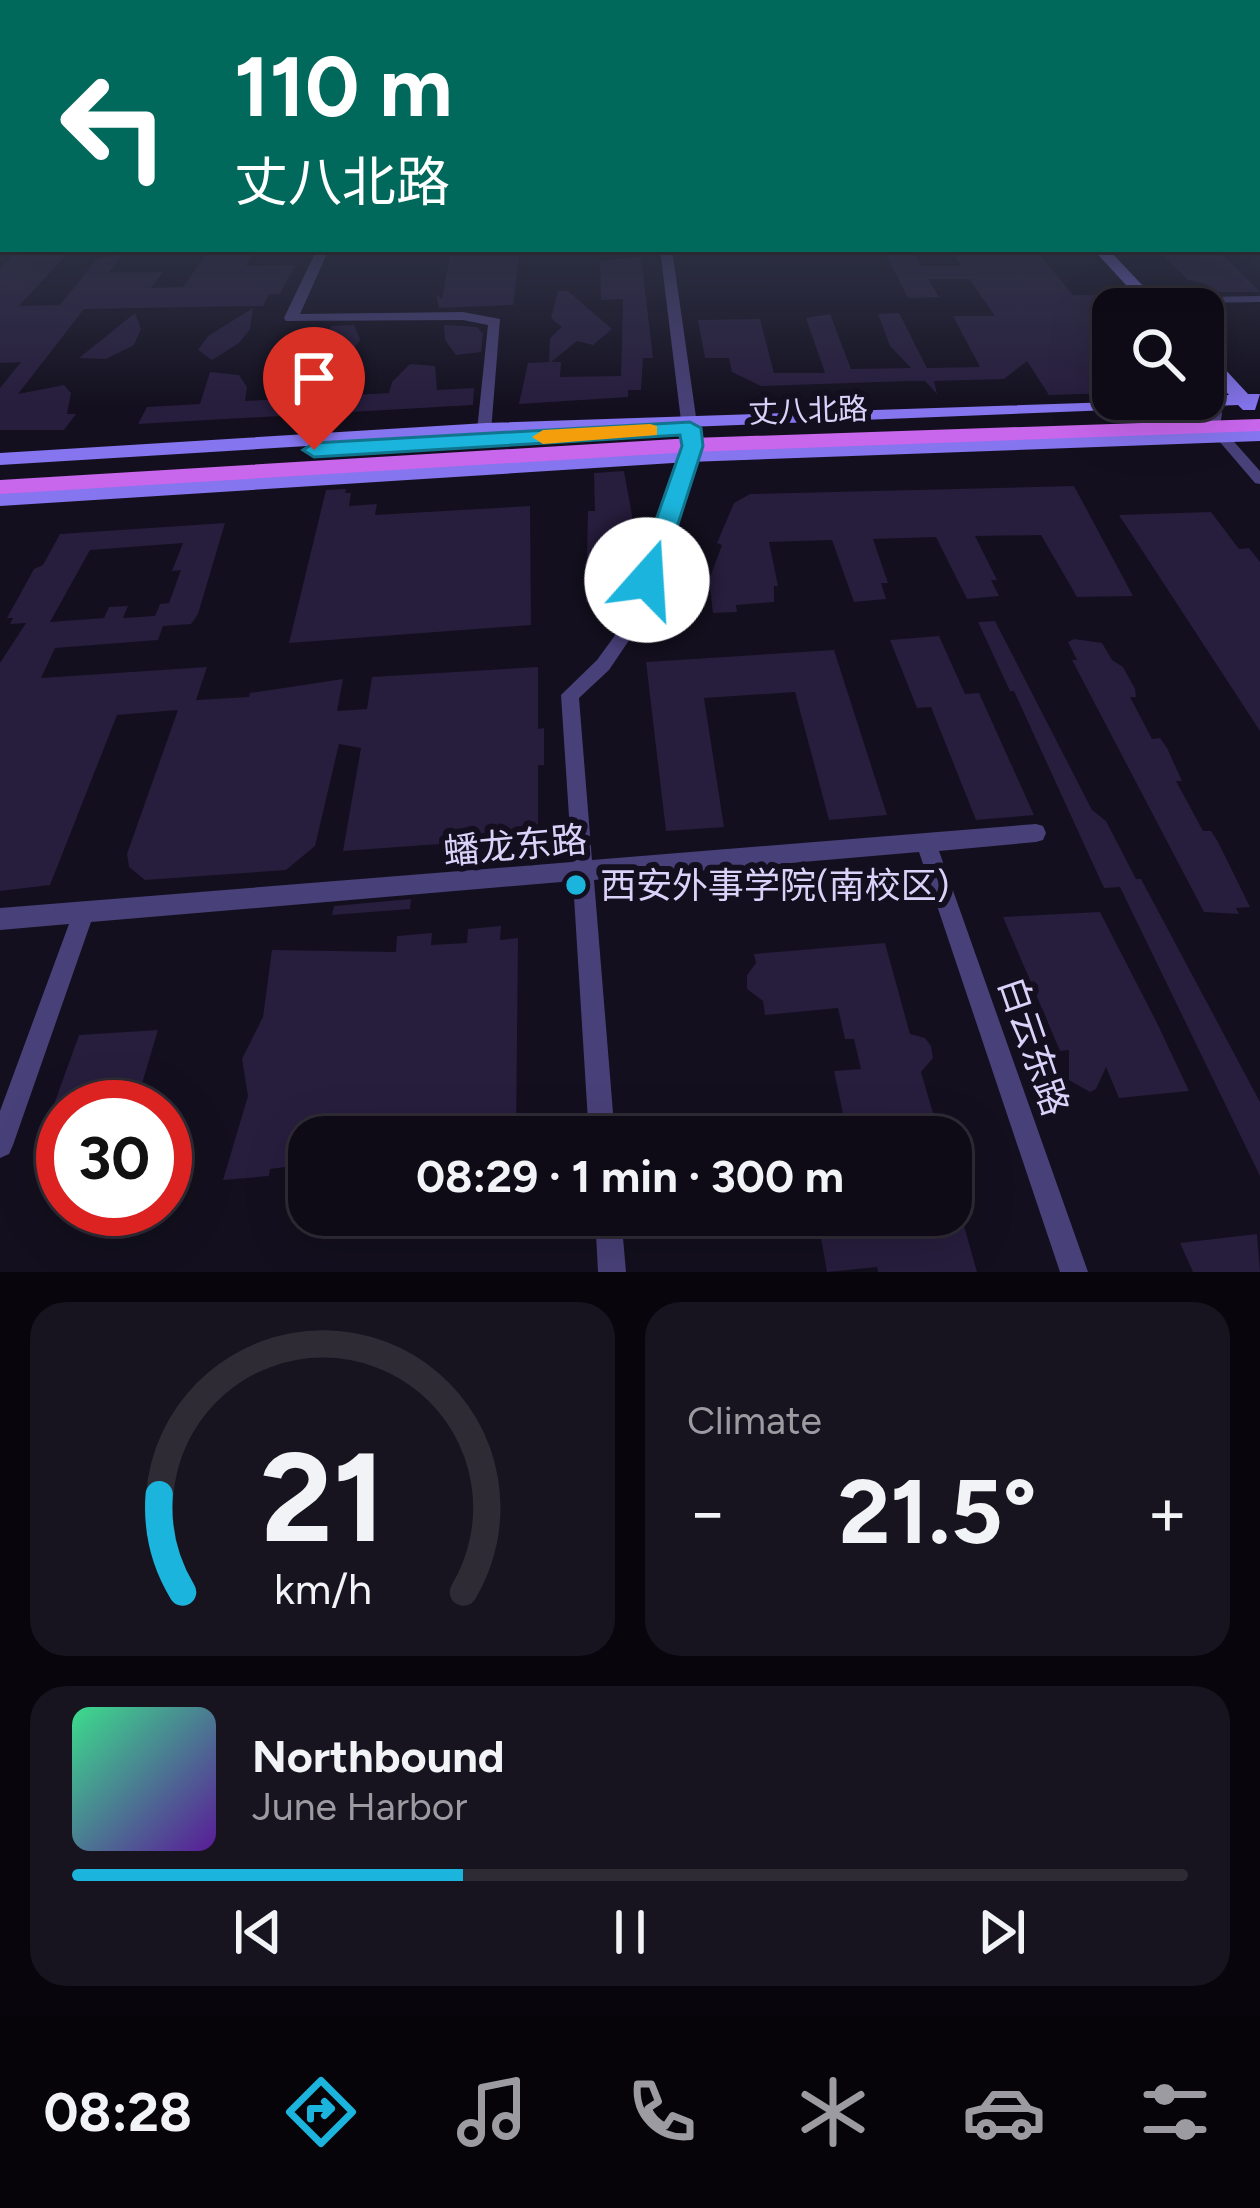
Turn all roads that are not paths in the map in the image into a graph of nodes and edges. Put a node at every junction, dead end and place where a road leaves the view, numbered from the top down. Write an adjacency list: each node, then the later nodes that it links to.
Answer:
1 (305, 288): 7 (street)
2 (671, 288): 8 (street)
3 (1260, 298): 4 (street)
4 (1224, 301)
5 (1224, 391): 6 (main road)
6 (1241, 419): 8 (main road, 丈八北路); 11 (street)
7 (485, 435): 8 (main road, 丈八北路); 9 (main road); 10 (main road, 丈八北路)
8 (690, 437): 12 (main road, 丈八北路); 13 (main road); 16 (street)
9 (0, 459)
10 (0, 469)
11 (1260, 480)
12 (0, 487)
13 (0, 499)
14 (1036, 833): 15 (street, 蟠龙东路)
15 (926, 843): 16 (street, 蟠龙东路); 23 (street, 白云东路)
16 (584, 873): 17 (street, 蟠龙东路); 19 (street)
17 (84, 914): 18 (street, 蟠龙东路); 20 (street)
18 (0, 919)
19 (601, 1116)
20 (0, 1145)
21 (609, 1236): 22 (street)
22 (612, 1272)
23 (1074, 1272)

